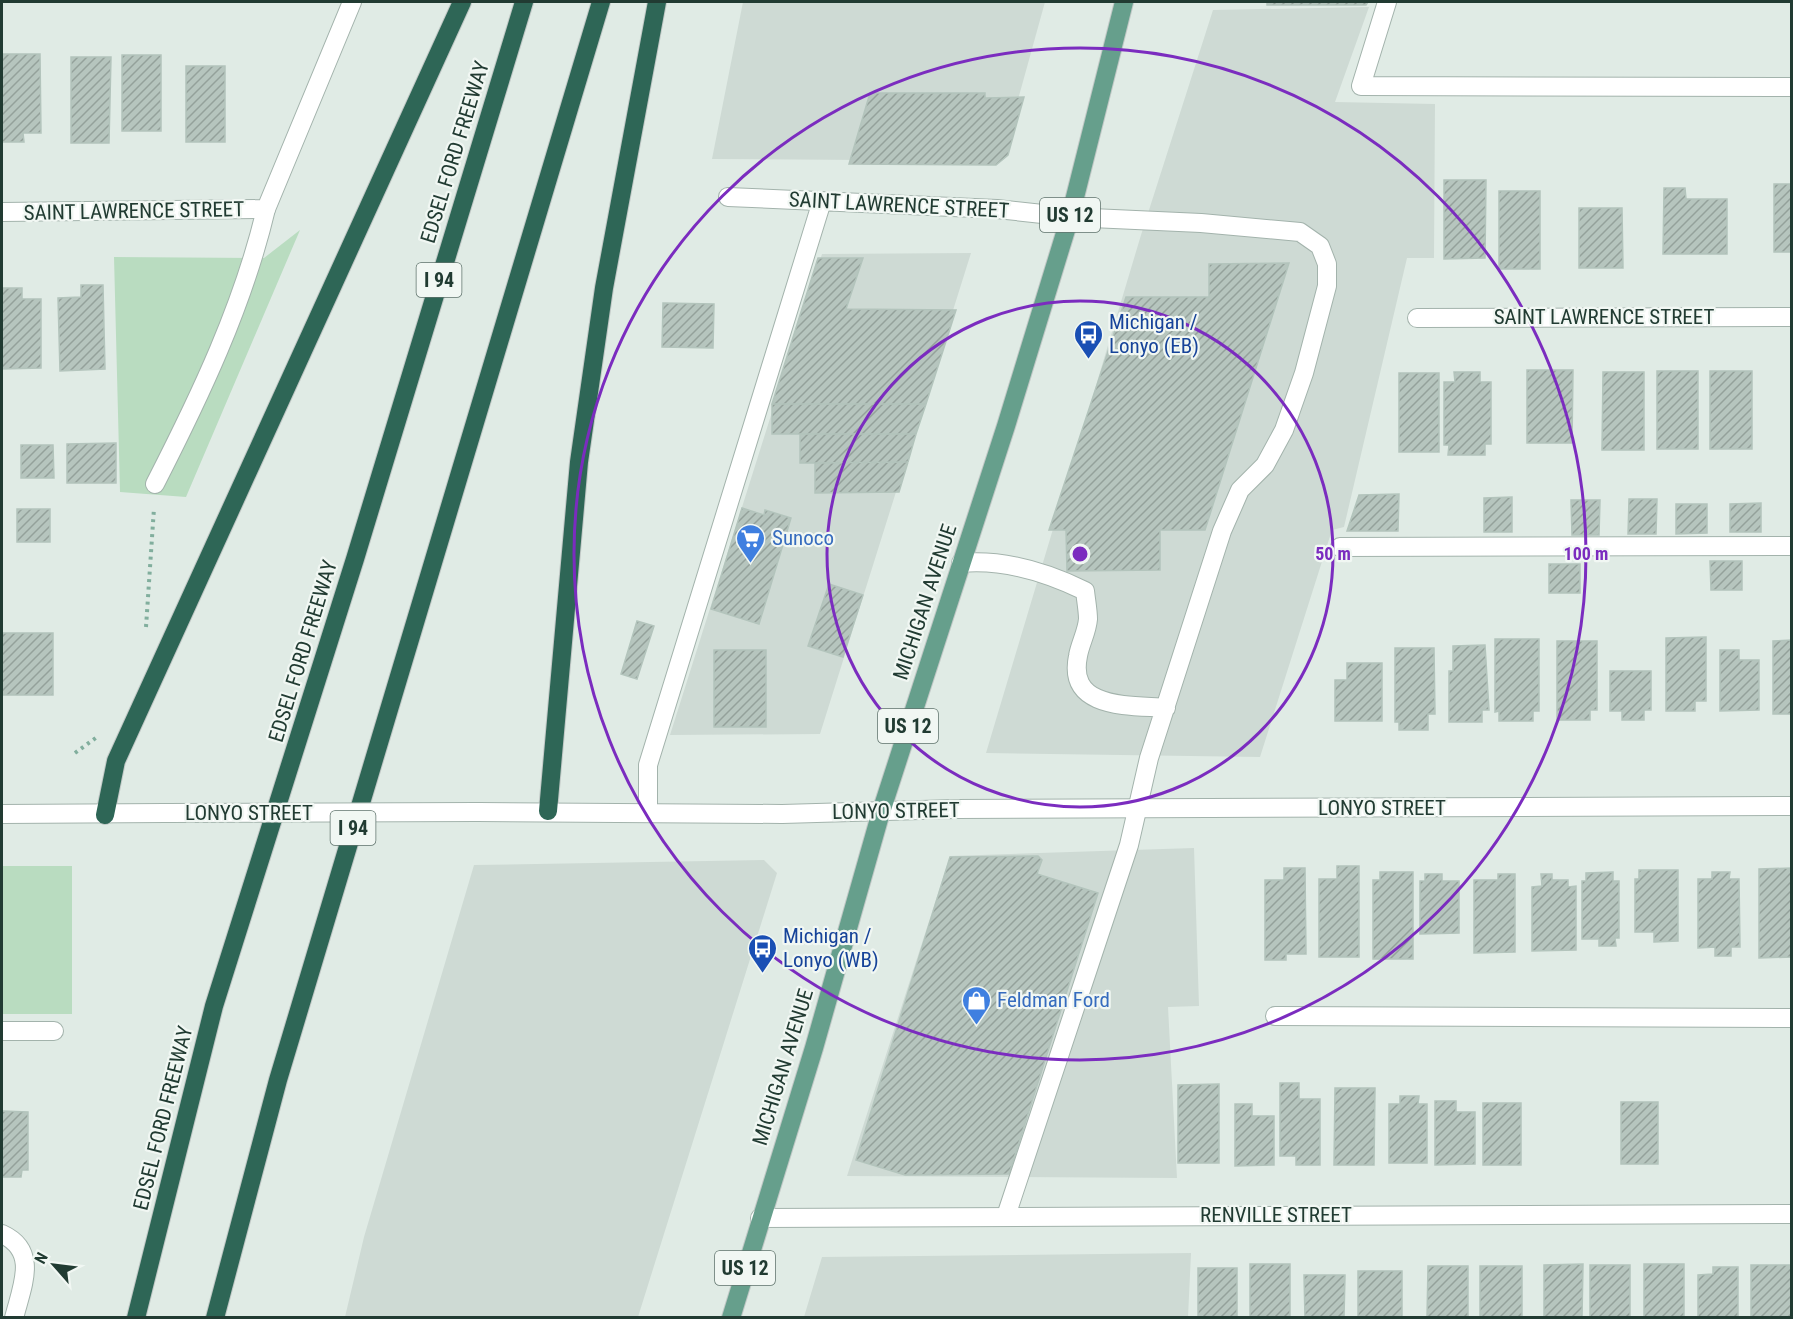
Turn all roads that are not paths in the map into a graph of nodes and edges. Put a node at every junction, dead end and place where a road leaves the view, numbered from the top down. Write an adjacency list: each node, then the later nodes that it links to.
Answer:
1 (352, 2): 11 (street)
2 (462, 2): 27 (highway)
3 (524, 2): 37 (highway, EDSEL FORD FREEWAY / I 94)
4 (601, 2): 38 (highway, I 94)
5 (657, 2): 23 (highway)
6 (1124, 2): 13 (main road, MICHIGAN AVENUE / US 12)
7 (1387, 2): 8 (street)
8 (1791, 87)
9 (728, 197): 10 (street, SAINT LAWRENCE STREET)
10 (822, 201): 13 (street, SAINT LAWRENCE STREET); 25 (street)
11 (266, 209): 12 (street, SAINT LAWRENCE STREET); 16 (street)
12 (2, 212)
13 (1070, 217): 19 (main road, MICHIGAN AVENUE / US 12); 20 (street, SAINT LAWRENCE STREET)
14 (1791, 317): 15 (street, SAINT LAWRENCE STREET)
15 (1417, 318)
16 (155, 484)
17 (1791, 546): 18 (street)
18 (1340, 547)
19 (961, 563): 20 (street); 24 (main road, MICHIGAN AVENUE / US 12)
20 (1166, 708): 22 (street, SAINT LAWRENCE STREET)
21 (1791, 806): 22 (street, LONYO STREET)
22 (1137, 810): 24 (street, LONYO STREET); 33 (street, SAINT LAWRENCE STREET)
23 (548, 812): 25 (street, LONYO STREET); 27 (street, LONYO STREET, bridge)
24 (881, 812): 25 (street, LONYO STREET); 34 (main road, MICHIGAN AVENUE / US 12)
25 (648, 813)
26 (2, 814): 27 (street, LONYO STREET)
27 (105, 815)
28 (1275, 1016): 29 (street)
29 (1791, 1018)
30 (2, 1031): 31 (street)
31 (54, 1031)
32 (1791, 1214): 33 (street, RENVILLE STREET)
33 (1006, 1216): 34 (street, RENVILLE STREET)
34 (759, 1218): 39 (main road, MICHIGAN AVENUE / US 12)
35 (8, 1237): 36 (street)
36 (14, 1317)
37 (136, 1317)
38 (214, 1317)
39 (731, 1317)

